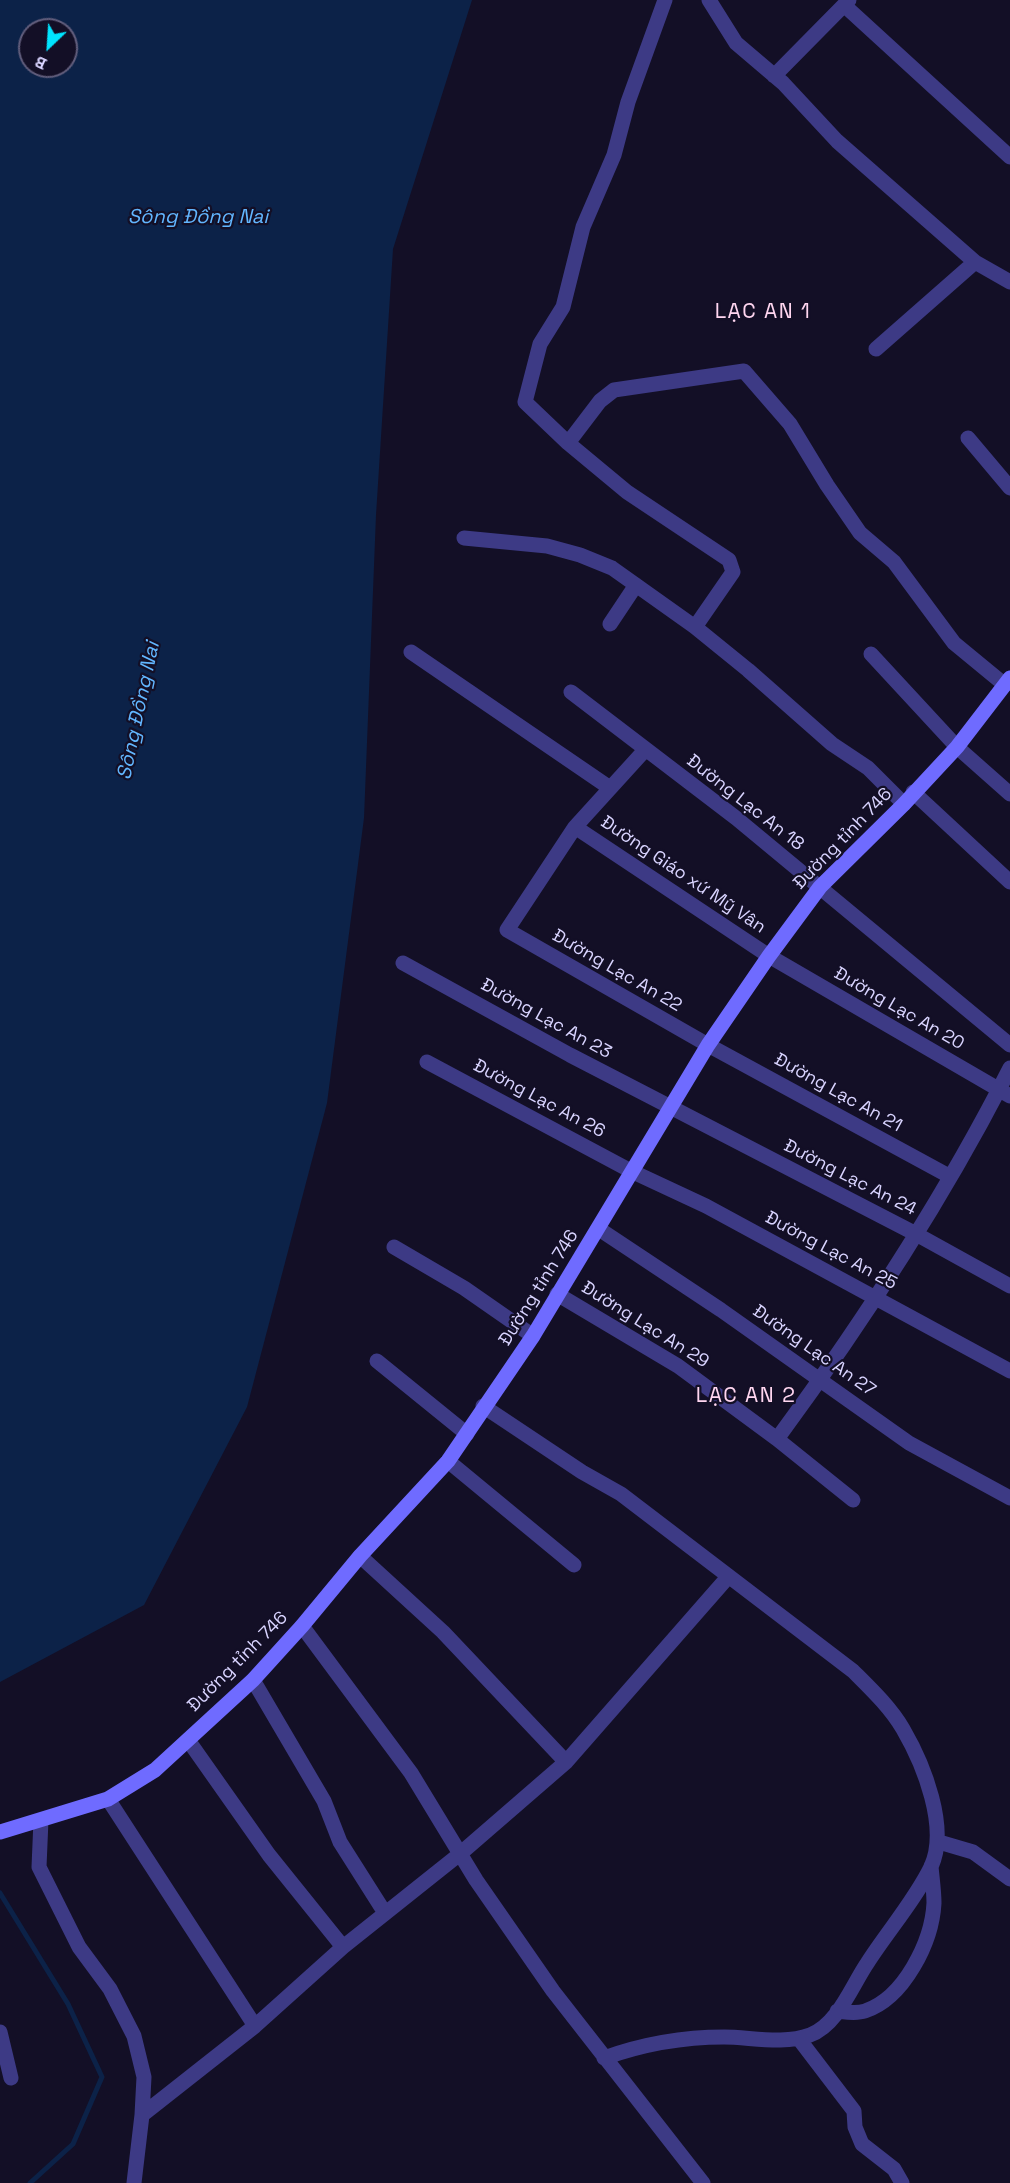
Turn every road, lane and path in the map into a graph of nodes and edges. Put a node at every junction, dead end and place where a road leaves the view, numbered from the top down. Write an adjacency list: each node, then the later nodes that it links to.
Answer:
1 (665, 0): 10 (street)
2 (709, 0): 4 (street)
3 (847, 3): 4 (street); 5 (street)
4 (774, 76): 6 (street)
5 (1010, 157)
6 (975, 262): 7 (street); 8 (street)
7 (1010, 282)
8 (876, 349)
9 (968, 438): 11 (street)
10 (568, 443): 15 (street); 18 (street)
11 (1010, 488)
12 (464, 538): 13 (street)
13 (636, 585): 14 (street); 15 (street)
14 (610, 624)
15 (695, 627): 24 (street)
16 (411, 652): 22 (street)
17 (871, 654): 20 (street)
18 (1007, 682): 20 (main road, Đường tỉnh 746)
19 (571, 693): 21 (street, Đường Lạc An 18)
20 (957, 747): 23 (street); 24 (main road, Đường tỉnh 746)
21 (645, 750): 22 (street); 27 (street, Đường Lạc An 18)
22 (610, 788): 25 (street)
23 (1010, 794)
24 (909, 798): 26 (street); 27 (main road, Đường tỉnh 746)
25 (576, 827): 28 (street, Đường Giáo xứ Mỹ Vân); 30 (street, Đường Lạc An 22)
26 (1010, 882)
27 (820, 887): 28 (main road, Đường tỉnh 746); 31 (street, Đường Lạc An 18)
28 (769, 956): 30 (main road, Đường tỉnh 746); 34 (street, Đường Lạc An 20)
29 (403, 963): 35 (street, Đường Lạc An 23)
30 (708, 1045): 35 (main road, Đường tỉnh 746); 37 (street, Đường Lạc An 21)
31 (1010, 1045)
32 (427, 1062): 36 (street, Đường Lạc An 26)
33 (1010, 1068): 34 (street)
34 (1005, 1093): 37 (street)
35 (671, 1108): 36 (main road, Đường tỉnh 746); 39 (street, Đường Lạc An 24)
36 (631, 1171): 38 (main road, Đường tỉnh 746); 43 (street, Đường Lạc An 25)
37 (949, 1176): 39 (street)
38 (599, 1229): 42 (main road, Đường tỉnh 746); 47 (street, Đường Lạc An 27)
39 (916, 1234): 41 (street, Đường Lạc An 24); 43 (street)
40 (394, 1247): 44 (street)
41 (1010, 1286)
42 (557, 1294): 44 (main road, Đường tỉnh 746); 50 (street, Đường Lạc An 29)
43 (875, 1296): 46 (street, Đường Lạc An 25); 47 (street)
44 (533, 1336): 48 (main road, Đường tỉnh 746)
45 (377, 1361): 49 (street)
46 (1010, 1371)
47 (821, 1379): 50 (street); 52 (street, Đường Lạc An 27)
48 (483, 1406): 49 (main road, Đường tỉnh 746); 56 (street)
49 (467, 1434): 51 (main road, Đường tỉnh 746)
50 (777, 1439): 53 (street, Đường Lạc An 29)
51 (448, 1461): 54 (main road, Đường tỉnh 746); 55 (street)
52 (1010, 1498)
53 (853, 1500)
54 (360, 1556): 57 (main road, Đường tỉnh 746); 60 (street)
55 (574, 1565)
56 (728, 1577): 60 (street); 64 (street)
57 (302, 1626): 58 (main road, Đường tỉnh 746); 65 (street)
58 (253, 1680): 59 (main road, Đường tỉnh 746); 68 (street)
59 (188, 1740): 61 (main road, Đường tỉnh 746); 69 (street)
60 (566, 1762): 65 (street)
61 (108, 1798): 62 (main road, Đường tỉnh 746); 71 (street)
62 (41, 1820): 63 (main road, Đường tỉnh 746); 76 (street)
63 (0, 1832)
64 (939, 1842): 66 (street); 67 (street)
65 (461, 1853): 68 (street); 74 (street)
66 (931, 1866): 70 (street); 70 (street)
67 (1010, 1879)
68 (386, 1914): 69 (street)
69 (343, 1947): 71 (street)
70 (837, 2011): 73 (street)
71 (255, 2026): 76 (street)
72 (0, 2031): 75 (street)
73 (799, 2039): 74 (street); 79 (street)
74 (604, 2058): 78 (street)
75 (11, 2078)
76 (142, 2115): 77 (street)
77 (134, 2183)
78 (703, 2183)
79 (902, 2183)

